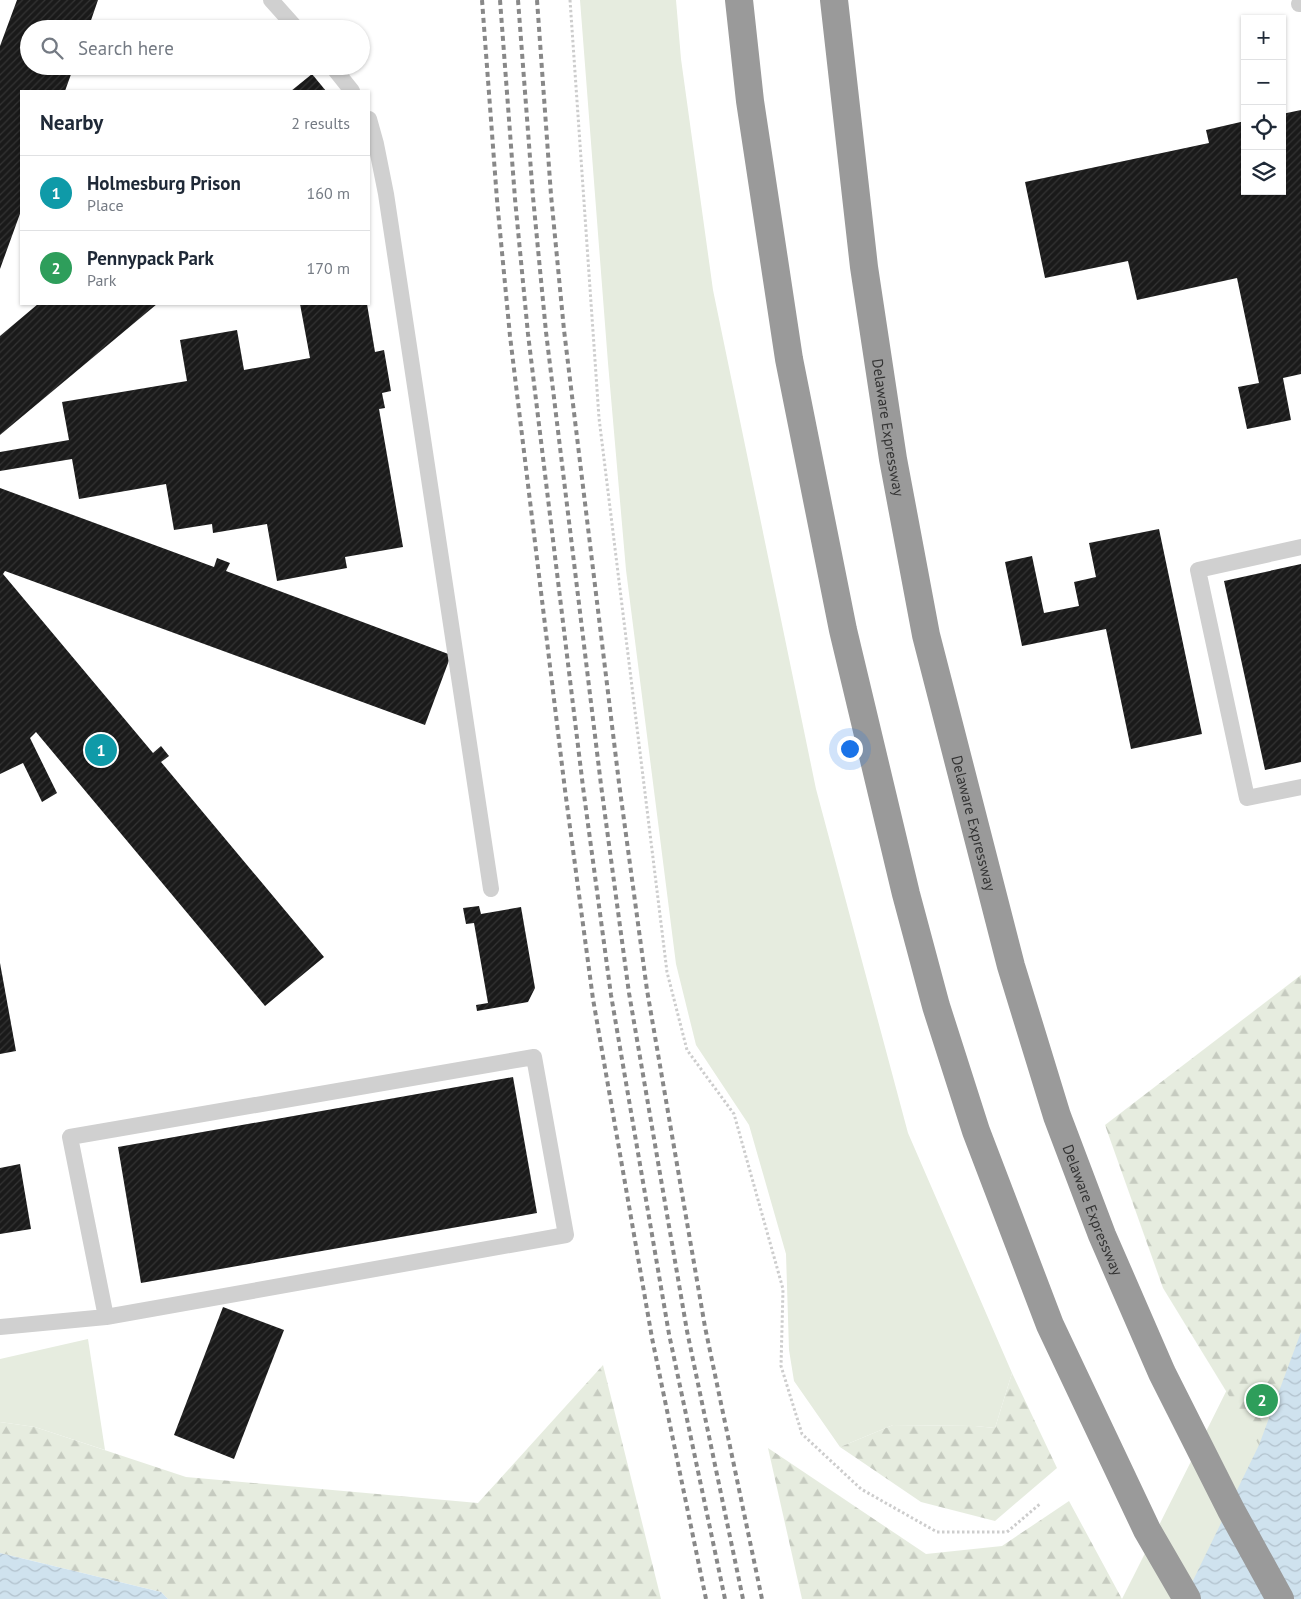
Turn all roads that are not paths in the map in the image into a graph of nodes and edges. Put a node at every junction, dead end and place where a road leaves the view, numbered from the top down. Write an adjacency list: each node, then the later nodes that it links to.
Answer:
1 (271, 0): 4 (lane)
2 (739, 0): 13 (highway)
3 (834, 0): 14 (highway, Delaware Expressway)
4 (290, 20)
5 (339, 75): 6 (lane)
6 (351, 90)
7 (370, 123): 10 (lane)
8 (1301, 547): 9 (lane)
9 (1301, 786)
10 (492, 889)
11 (106, 1317): 11 (lane); 12 (lane)
12 (0, 1327)
13 (1187, 1599)
14 (1280, 1599)

